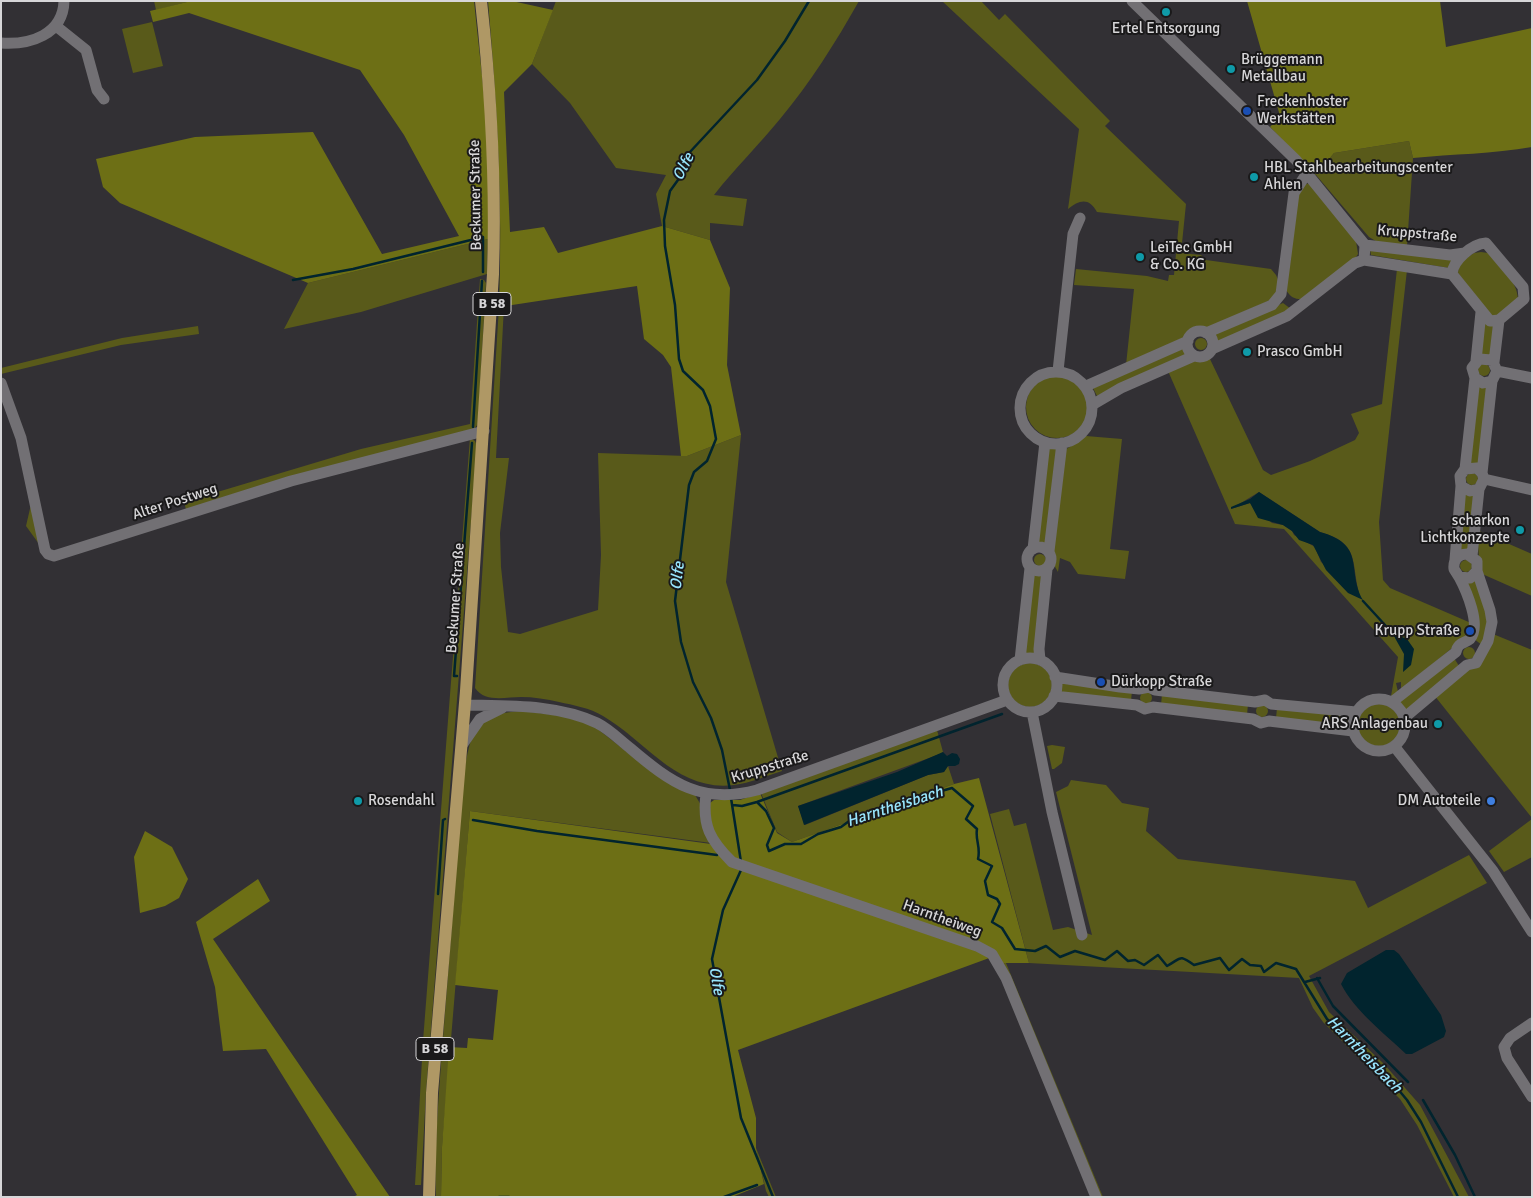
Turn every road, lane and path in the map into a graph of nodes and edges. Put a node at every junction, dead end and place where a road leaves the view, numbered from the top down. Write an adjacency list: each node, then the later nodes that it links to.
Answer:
1 (64, 1): 4 (street)
2 (481, 1): 29 (main road, Beckumer Straße / B 58)
3 (1132, 1): 7 (street, Kruppstraße)
4 (56, 26): 5 (street); 6 (street)
5 (1, 43)
6 (104, 99)
7 (1307, 173): 9 (street, Kruppstraße); 13 (street)
8 (1080, 218): 22 (street)
9 (1365, 245): 10 (street, Kruppstraße); 11 (street, Kruppstraße)
10 (1467, 253): 12 (street, Kruppstraße); 16 (street, Kruppstraße)
11 (1364, 260): 12 (street, Kruppstraße); 14 (street)
12 (1452, 274): 15 (street)
13 (1281, 294): 14 (street); 17 (street)
14 (1302, 305): 19 (street)
15 (1481, 312): 16 (street); 21 (street)
16 (1499, 320): 23 (street)
17 (1206, 333): 18 (street); 19 (street)
18 (1188, 341): 20 (street); 27 (street)
19 (1212, 349): 20 (street)
20 (1194, 356): 28 (street)
21 (1476, 361): 23 (street); 24 (street)
22 (1058, 371): 27 (street); 30 (street)
23 (1494, 371): 24 (street); 25 (street); 33 (street)
24 (1475, 378): 32 (street)
25 (1532, 378)
26 (1, 383): 29 (street, Alter Postweg)
27 (1086, 386): 28 (street)
28 (1092, 405): 31 (street)
29 (484, 430): 58 (main road, Beckumer Straße / B 58)
30 (1045, 442): 31 (street); 36 (street)
31 (1062, 443): 37 (street)
32 (1465, 469): 33 (street); 34 (street)
33 (1482, 481): 34 (street); 35 (street); 38 (street)
34 (1462, 486): 39 (street)
35 (1532, 490)
36 (1033, 549): 37 (street); 40 (street)
37 (1049, 551): 41 (street)
38 (1472, 556): 39 (street); 42 (street)
39 (1455, 560): 43 (street)
40 (1030, 568): 41 (street); 47 (street)
41 (1047, 570): 48 (street)
42 (1477, 571): 43 (street); 45 (street)
43 (1459, 577): 44 (street)
44 (1468, 640): 45 (street); 46 (street)
45 (1481, 651): 49 (street)
46 (1456, 652): 49 (street); 56 (street)
47 (1020, 660): 48 (street); 54 (street)
48 (1040, 660): 50 (street)
49 (1467, 665): 64 (street)
50 (1055, 676): 51 (street); 53 (street)
51 (1139, 689): 52 (street); 59 (street)
52 (1155, 690): 55 (street); 61 (street)
53 (1054, 696): 59 (street); 62 (street)
54 (1006, 697): 62 (street); 70 (street, Kruppstraße)
55 (1255, 702): 57 (street); 65 (street)
56 (1392, 702): 63 (street); 64 (street)
57 (1271, 704): 63 (street); 66 (street)
58 (465, 705): 60 (street, Kruppstraße); 69 (main road, Beckumer Straße / B 58)
59 (1138, 705): 61 (street)
60 (506, 706): 69 (street); 70 (street, Kruppstraße)
61 (1153, 707): 65 (street)
62 (1032, 712): 72 (street)
63 (1356, 712): 67 (street)
64 (1404, 718): 68 (street)
65 (1253, 719): 66 (street)
66 (1269, 721): 67 (street)
67 (1353, 731): 68 (street)
68 (1394, 746): 71 (street)
69 (460, 751): 75 (main road, Beckumer Straße / B 58)
70 (706, 794): 76 (street, Harntheiweg)
71 (1532, 932)
72 (1082, 935)
73 (1532, 1023): 74 (street)
74 (1532, 1096)
75 (428, 1197)
76 (1096, 1197)

